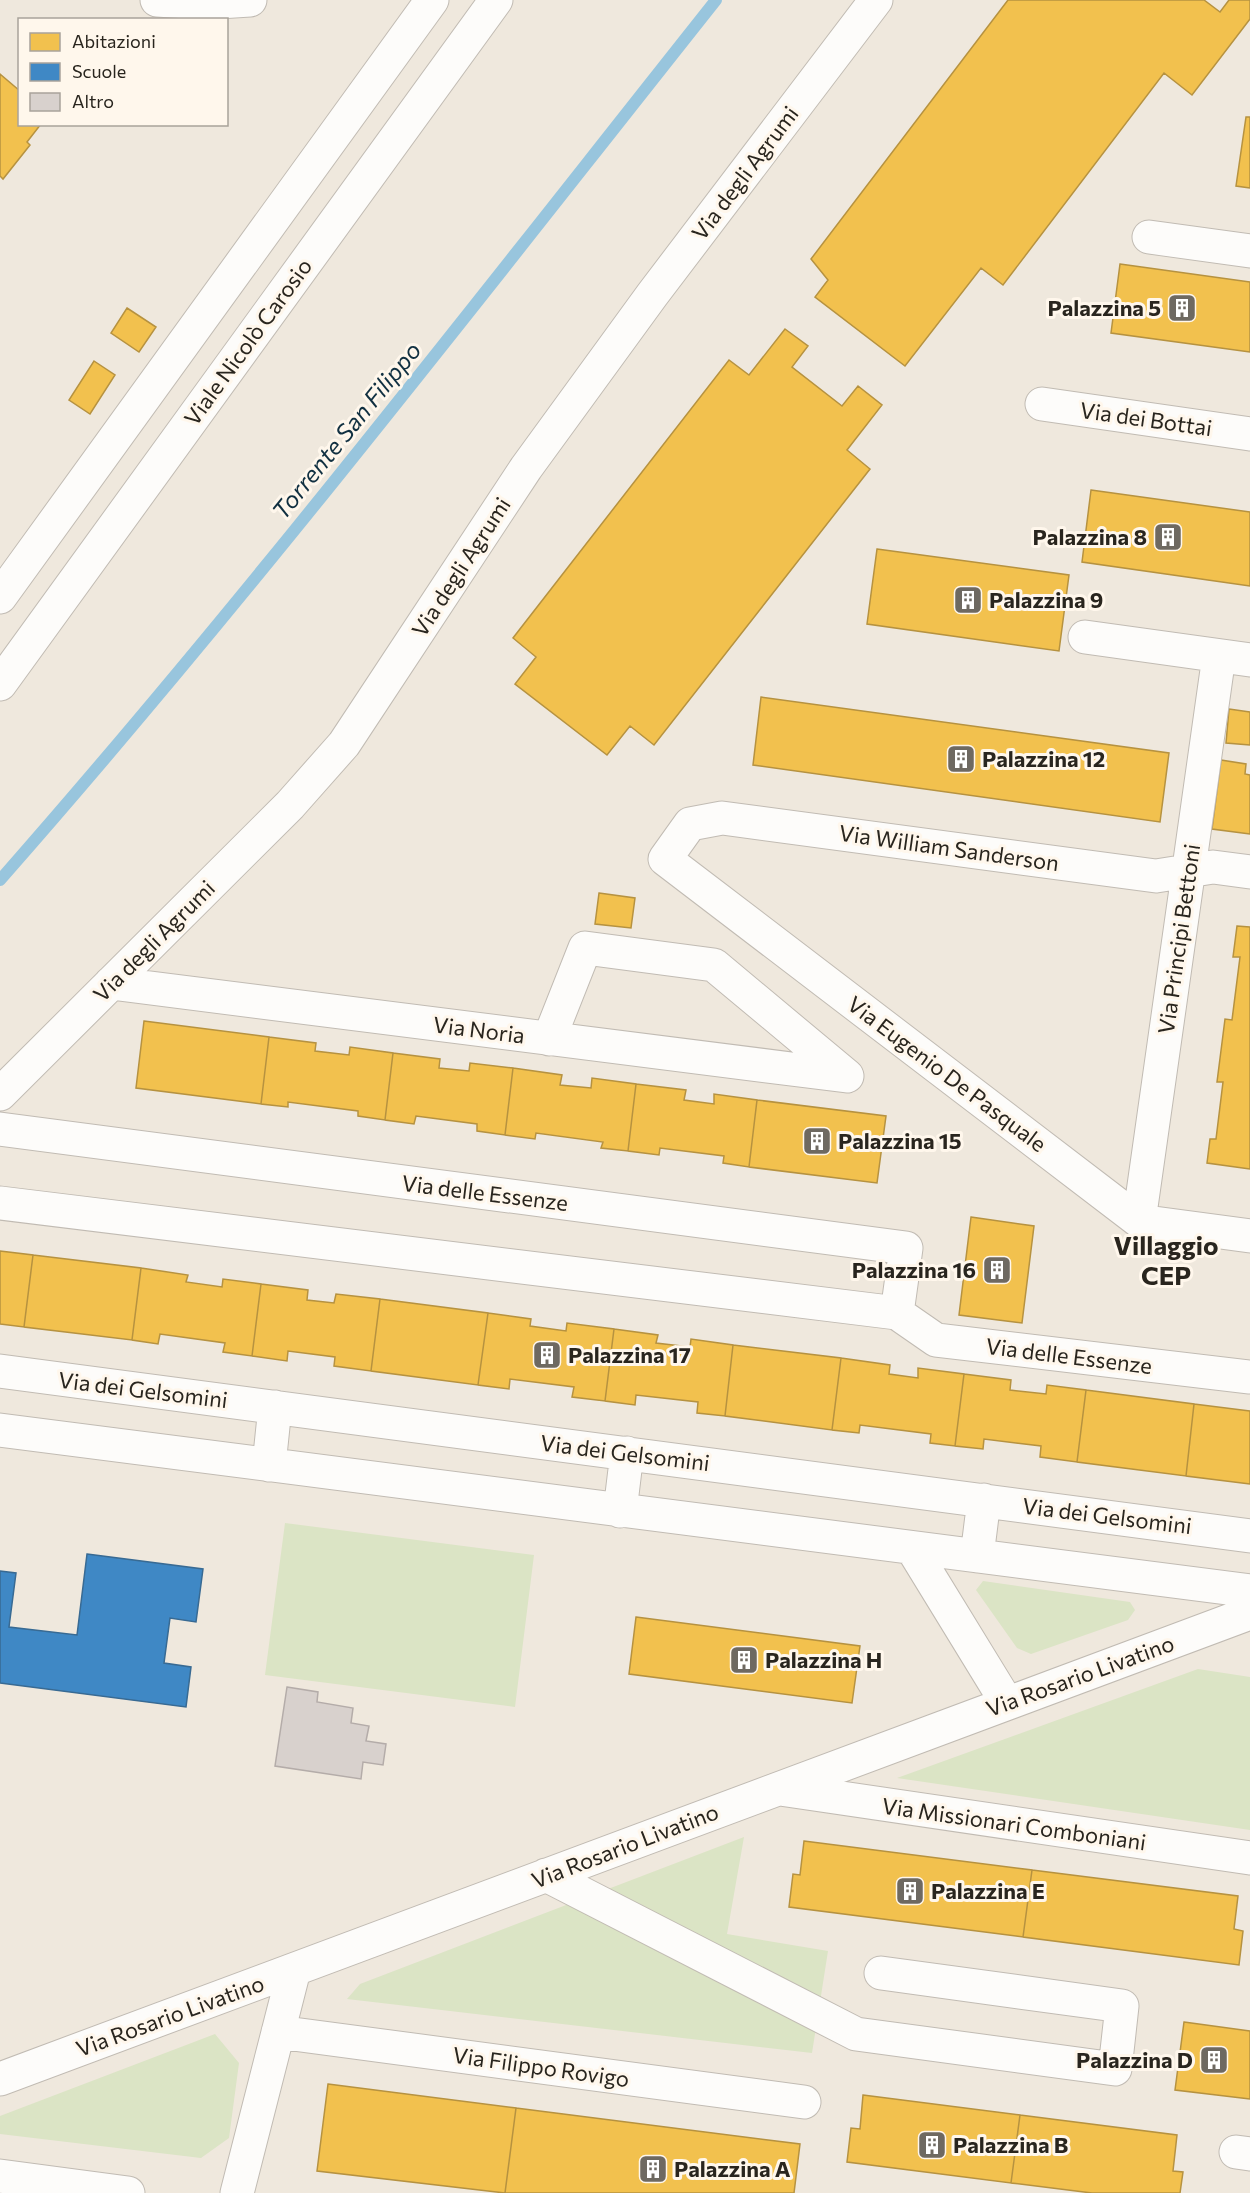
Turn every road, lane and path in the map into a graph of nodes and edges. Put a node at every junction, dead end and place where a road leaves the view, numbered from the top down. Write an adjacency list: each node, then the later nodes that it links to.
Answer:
1 (157, 0): 2 (street)
2 (250, 0)
3 (432, 0): 10 (street)
4 (496, 0): 13 (street, Viale Nicolò Carosio)
5 (876, 0): 17 (street, Via degli Agrumi)
6 (1149, 237): 7 (street)
7 (1250, 251)
8 (1042, 404): 9 (street, Via dei Bottai)
9 (1250, 434)
10 (0, 597)
11 (1085, 637): 12 (street)
12 (1234, 658): 15 (street, Via Principi Bettoni)
13 (0, 684)
14 (665, 859): 15 (street, Via William Sanderson); 22 (street, Via Eugenio De Pasquale)
15 (1189, 871): 16 (street, Via William Sanderson); 22 (street, Via Principi Bettoni)
16 (1250, 872)
17 (111, 983): 18 (street, Via Noria); 19 (street, Via degli Agrumi)
18 (549, 1038): 18 (street, Via Noria)
19 (0, 1094)
20 (0, 1129): 24 (street, Via delle Essenze)
21 (0, 1203): 24 (street, Via delle Essenze)
22 (1139, 1221): 23 (street, Via Eugenio De Pasquale)
23 (1250, 1236)
24 (897, 1313): 26 (street, Via delle Essenze)
25 (0, 1371): 27 (street, Via dei Gelsomini)
26 (1250, 1377)
27 (275, 1407): 29 (street, Via dei Gelsomini); 30 (street)
28 (0, 1430): 30 (street)
29 (627, 1453): 31 (street, Via dei Gelsomini); 32 (street)
30 (269, 1466): 32 (street)
31 (984, 1500): 33 (street, Via dei Gelsomini); 35 (street)
32 (620, 1511): 34 (street)
33 (1250, 1536)
34 (912, 1548): 35 (street); 38 (street)
35 (978, 1556): 36 (street)
36 (1250, 1591)
37 (1250, 1613): 38 (street, Via Rosario Livatino)
38 (1007, 1704): 39 (street, Via Rosario Livatino)
39 (778, 1789): 40 (street, Via Missionari Comboniani); 41 (street, Via Rosario Livatino)
40 (1250, 1858)
41 (546, 1875): 42 (street, Via Rosario Livatino); 43 (street)
42 (294, 1970): 44 (street); 45 (street, Via Rosario Livatino)
43 (881, 1973)
44 (278, 2032): 46 (street, Via Filippo Rovigo); 49 (street)
45 (0, 2079)
46 (804, 2102)
47 (0, 2176): 48 (street)
48 (128, 2193)
49 (237, 2193)

